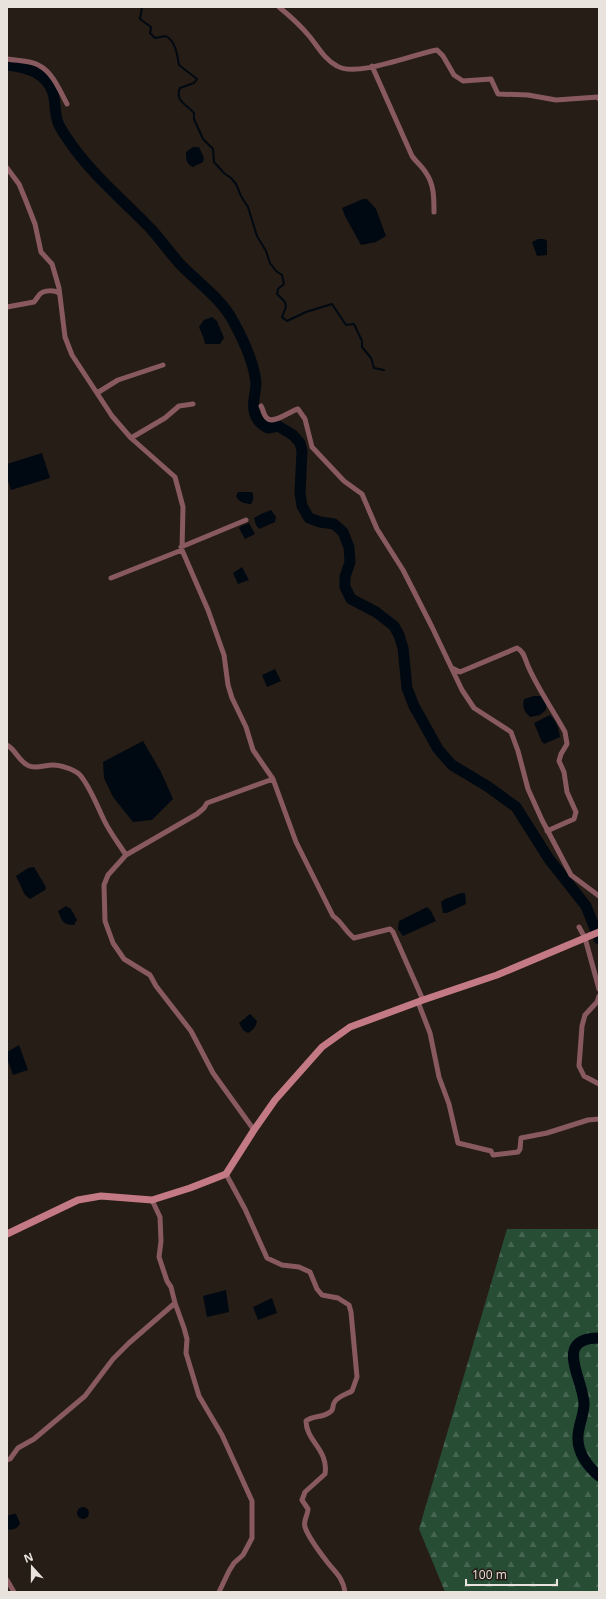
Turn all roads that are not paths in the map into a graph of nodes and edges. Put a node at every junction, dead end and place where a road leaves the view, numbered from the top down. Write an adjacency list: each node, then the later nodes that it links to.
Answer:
1 (280, 7): 3 (street)
2 (7, 59): 5 (street)
3 (372, 66): 4 (street); 7 (street)
4 (599, 99)
5 (67, 104)
6 (7, 168): 8 (street)
7 (434, 212)
8 (60, 293): 9 (street); 11 (street)
9 (7, 307)
10 (163, 365): 11 (street)
11 (97, 393): 14 (street)
12 (193, 404): 14 (street)
13 (261, 406): 18 (street)
14 (131, 438): 16 (street)
15 (246, 520): 16 (street)
16 (181, 548): 17 (street); 20 (street)
17 (111, 578)
18 (452, 668): 21 (street); 21 (street)
19 (7, 745): 22 (street)
20 (273, 780): 22 (street); 29 (street)
21 (547, 831): 23 (street)
22 (126, 855): 32 (street)
23 (599, 896)
24 (579, 926): 26 (street)
25 (599, 932): 26 (street)
26 (588, 937): 27 (street); 29 (street)
27 (599, 989)
28 (599, 996): 30 (street)
29 (420, 1001): 31 (street); 32 (street)
30 (599, 1084)
31 (599, 1119)
32 (254, 1130): 33 (street)
33 (226, 1174): 34 (street); 41 (street)
34 (152, 1200): 35 (street); 36 (street)
35 (7, 1234)
36 (175, 1303): 37 (street); 40 (street)
37 (7, 1460)
38 (7, 1580): 39 (street)
39 (14, 1592)
40 (219, 1592)
41 (345, 1592)

